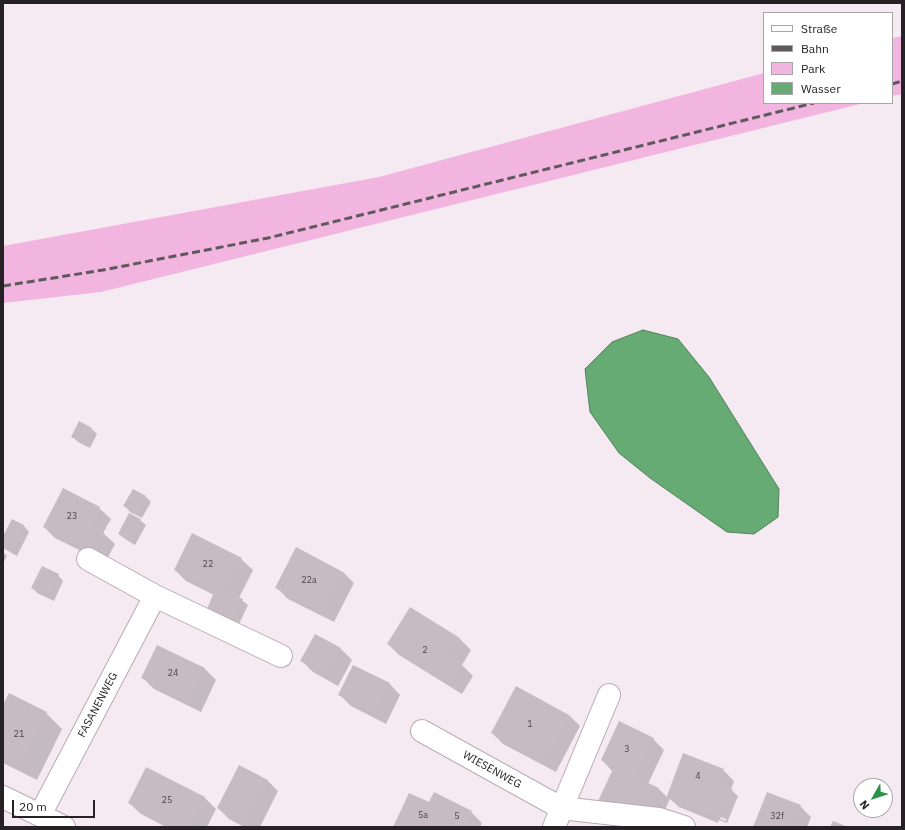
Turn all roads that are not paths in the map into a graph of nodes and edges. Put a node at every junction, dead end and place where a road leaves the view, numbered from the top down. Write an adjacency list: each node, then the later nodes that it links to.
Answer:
1 (88, 560): 2 (street)
2 (155, 596): 3 (street); 7 (street, FASANENWEG)
3 (282, 656)
4 (609, 695): 8 (street)
5 (422, 731): 8 (street, WIESENWEG)
6 (3, 796): 7 (street)
7 (40, 815): 9 (street)
8 (557, 818): 10 (street, WIESENWEG)
9 (64, 827)
10 (684, 827)

